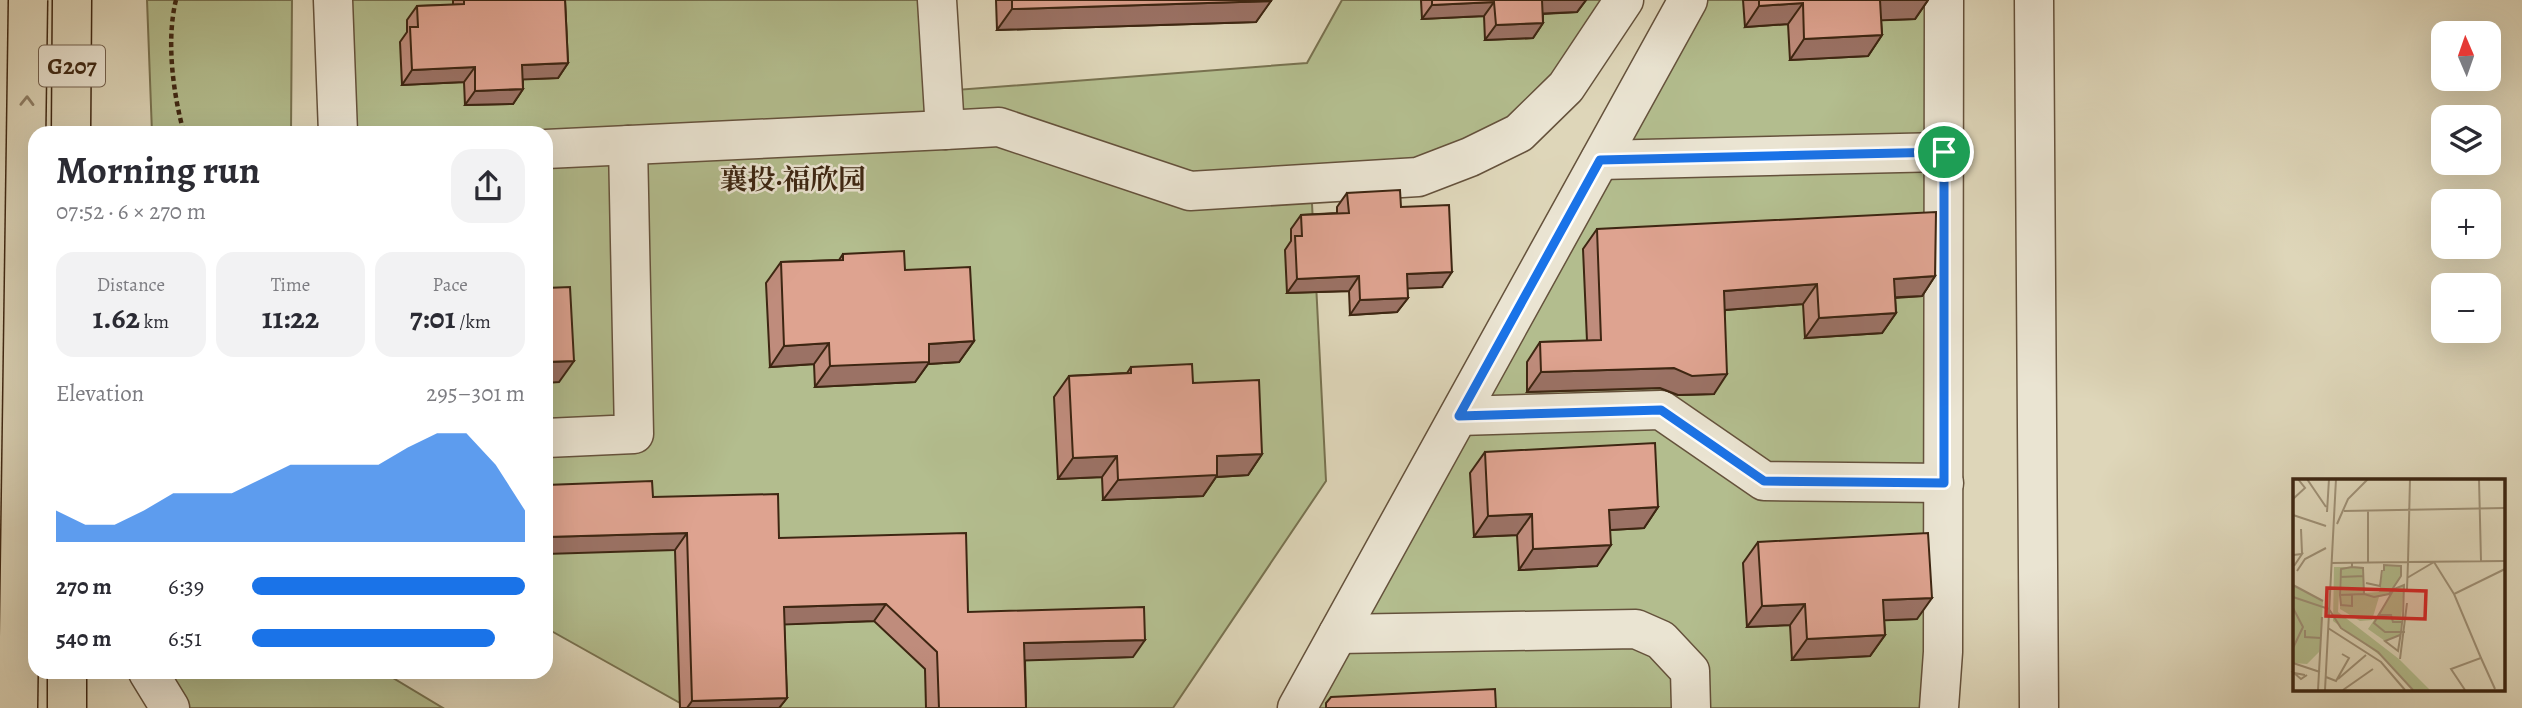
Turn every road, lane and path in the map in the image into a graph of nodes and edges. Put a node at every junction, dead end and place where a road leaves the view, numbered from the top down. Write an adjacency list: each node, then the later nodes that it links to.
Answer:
1 (28, 0): 26 (highway, one-way to 1, bridge)
2 (72, 0): 10 (highway, G207)
3 (176, 0): 11 (path)
4 (333, 0): 12 (street)
5 (937, 0): 13 (street)
6 (1624, 0): 13 (street)
7 (1689, 0): 17 (street)
8 (1944, 0): 16 (street)
9 (2034, 0): 32 (street)
10 (71, 126)
11 (182, 126)
12 (338, 126)
13 (945, 130): 14 (street)
14 (628, 145): 15 (street); 19 (street)
15 (553, 149)
16 (1944, 152): 17 (street); 20 (street)
17 (1600, 160): 18 (street)
18 (1459, 416): 20 (street); 23 (street)
19 (553, 438)
20 (1944, 483): 31 (street)
21 (0, 536): 22 (street)
22 (28, 537)
23 (1338, 634): 29 (street); 30 (street)
24 (67, 679): 27 (highway)
25 (152, 679): 28 (street)
26 (18, 708)
27 (67, 708)
28 (170, 708)
29 (1297, 708)
30 (1691, 708)
31 (1939, 708)
32 (2039, 708)

